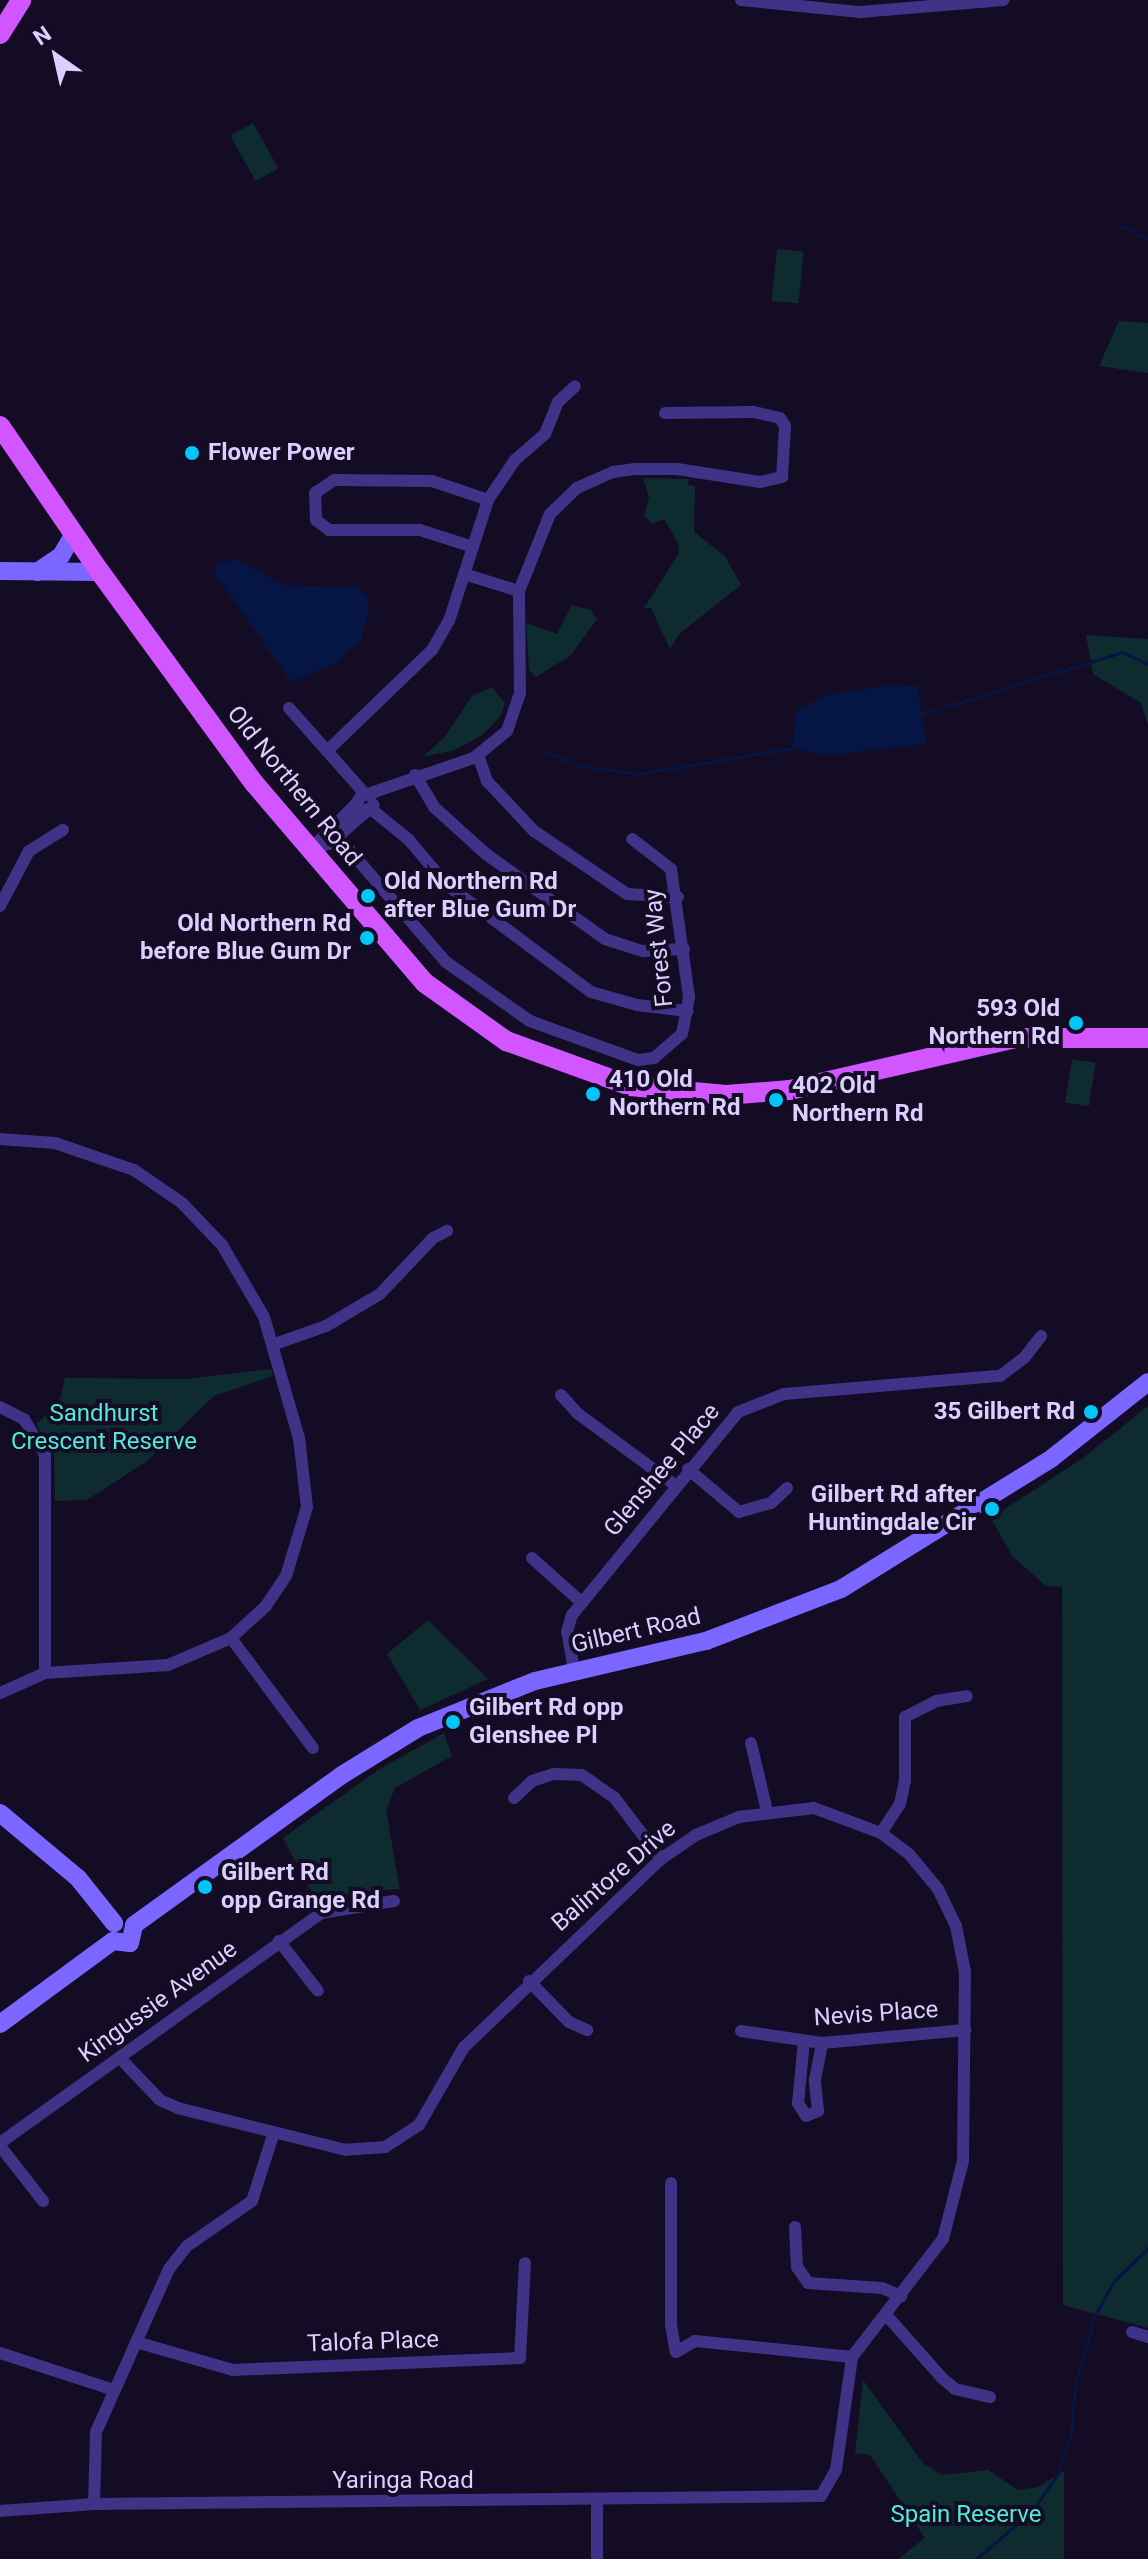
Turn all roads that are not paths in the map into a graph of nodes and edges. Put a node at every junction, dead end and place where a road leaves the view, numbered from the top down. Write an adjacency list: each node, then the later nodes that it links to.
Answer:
1 (21, 0): 4 (main road)
2 (741, 0): 3 (street)
3 (1004, 0)
4 (0, 34)
5 (575, 386): 8 (street)
6 (665, 413): 15 (street)
7 (0, 426): 9 (main road, Old Northern Road)
8 (488, 500): 10 (street); 10 (street)
9 (73, 535): 12 (main road); 13 (main road, Old Northern Road)
10 (473, 547): 14 (street)
11 (0, 571): 12 (main road)
12 (37, 572): 13 (main road)
13 (100, 572): 24 (main road, Old Northern Road)
14 (464, 574): 15 (street); 17 (street)
15 (519, 591): 18 (street)
16 (289, 708): 17 (street)
17 (327, 751): 20 (street)
18 (478, 755): 19 (street); 25 (street)
19 (415, 775): 20 (street); 27 (street)
20 (365, 800): 22 (street); 24 (street); 28 (street)
21 (63, 830): 26 (street)
22 (338, 837): 24 (street); 28 (street, Forest Way)
23 (632, 839): 25 (street, Forest Way)
24 (311, 849): 29 (main road, Old Northern Road)
25 (678, 897): 27 (street, Forest Way)
26 (0, 906)
27 (684, 949): 28 (street, Forest Way)
28 (688, 1011)
29 (1101, 1036): 30 (main road, Old Northern Road); 31 (main road, Old Northern Road)
30 (1148, 1038)
31 (1148, 1050)
32 (0, 1139): 35 (street)
33 (447, 1231): 35 (street)
34 (1041, 1336): 39 (street, Glenshee Place)
35 (272, 1345): 44 (street)
36 (1148, 1382): 45 (main road, Gilbert Road)
37 (561, 1395): 40 (street)
38 (0, 1407): 46 (street)
39 (688, 1469): 40 (street, Glenshee Place); 41 (street)
40 (675, 1485): 43 (street, Glenshee Place)
41 (787, 1488)
42 (532, 1558): 43 (street)
43 (581, 1602): 45 (street, Glenshee Place)
44 (231, 1638): 46 (street); 50 (street)
45 (574, 1670): 57 (main road, Gilbert Road)
46 (45, 1673): 47 (street)
47 (0, 1693)
48 (967, 1696): 54 (street)
49 (751, 1743): 52 (street)
50 (313, 1748)
51 (514, 1798): 55 (street)
52 (767, 1811): 54 (street, Balintore Drive); 55 (street, Balintore Drive)
53 (0, 1813): 57 (main road)
54 (881, 1833): 63 (street, Balintore Drive)
55 (661, 1859): 59 (street, Balintore Drive)
56 (394, 1901): 58 (street, Kingussie Avenue)
57 (114, 1932): 61 (main road)
58 (279, 1941): 60 (street); 67 (street, Kingussie Avenue)
59 (529, 1981): 62 (street); 68 (street, Balintore Drive)
60 (318, 1991)
61 (0, 2024)
62 (587, 2030)
63 (965, 2030): 66 (street, Nevis Place); 74 (street, Balintore Drive)
64 (741, 2031): 65 (street, Nevis Place)
65 (804, 2041): 66 (street, Nevis Place); 66 (street)
66 (822, 2043)
67 (119, 2057): 68 (street, Balintore Drive); 69 (street, Kingussie Avenue)
68 (273, 2135): 78 (street)
69 (0, 2145): 71 (street)
70 (671, 2183): 80 (street)
71 (43, 2201)
72 (795, 2227): 74 (street)
73 (525, 2263): 78 (street, Talofa Place)
74 (901, 2296): 75 (street, Balintore Drive)
75 (887, 2316): 80 (street, Balintore Drive); 82 (street)
76 (1132, 2332): 77 (street)
77 (1148, 2337)
78 (136, 2342): 81 (street)
79 (0, 2353): 81 (street)
80 (852, 2357): 83 (street, Yaringa Road)
81 (111, 2389): 84 (street)
82 (990, 2397)
83 (597, 2502): 84 (street, Yaringa Road); 86 (street)
84 (94, 2504): 85 (street, Yaringa Road)
85 (0, 2511)
86 (597, 2559)

